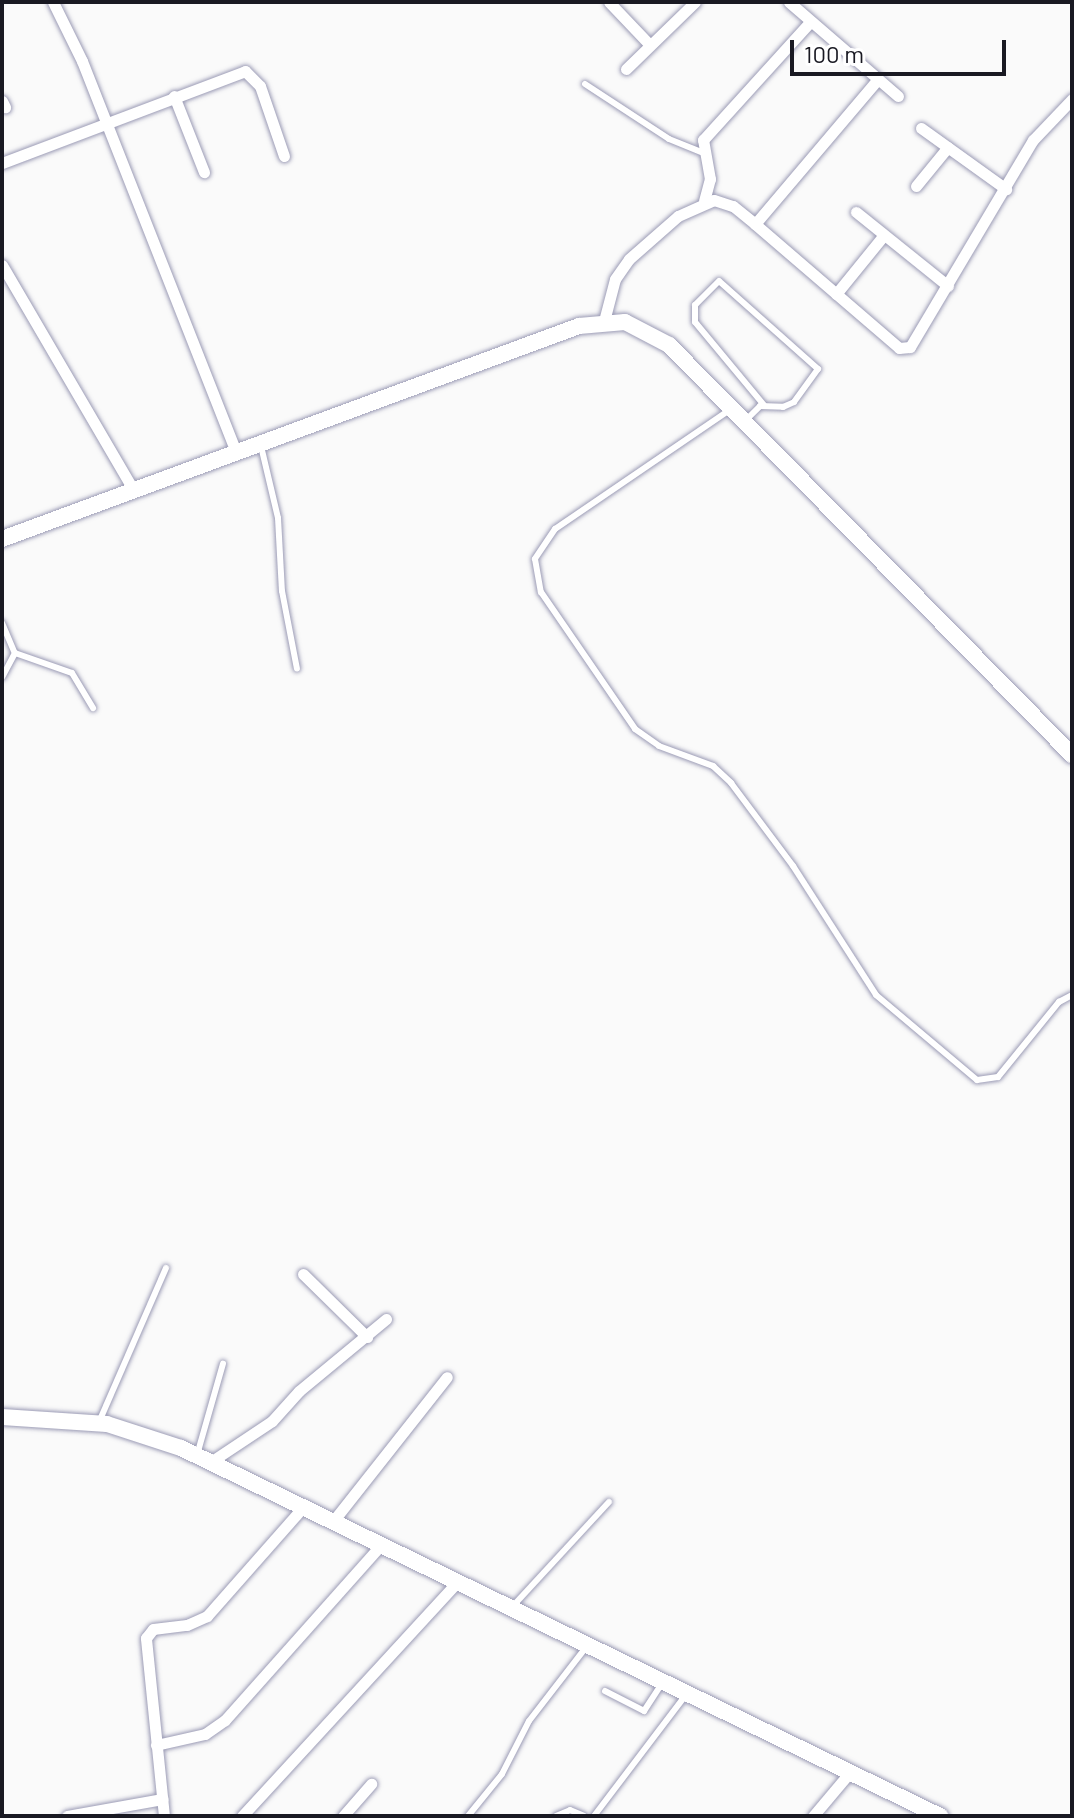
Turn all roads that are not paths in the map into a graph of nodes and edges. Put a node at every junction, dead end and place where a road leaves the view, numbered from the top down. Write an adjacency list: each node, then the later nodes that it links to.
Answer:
1 (53, 2): 13 (street)
2 (609, 2): 6 (street)
3 (695, 2): 6 (street)
4 (789, 2): 5 (street)
5 (810, 22): 8 (street); 16 (street)
6 (650, 45): 7 (street)
7 (626, 69)
8 (878, 79): 11 (street); 24 (street)
9 (585, 84): 16 (lane)
10 (174, 96): 13 (street); 17 (street); 19 (street)
11 (898, 96)
12 (1072, 99): 21 (street)
13 (106, 122): 18 (street); 34 (street)
14 (921, 128): 15 (street)
15 (948, 147): 20 (street); 21 (street)
16 (703, 153): 22 (street)
17 (284, 156)
18 (2, 163)
19 (204, 172)
20 (916, 186)
21 (1006, 189): 27 (street)
22 (704, 201): 24 (street); 29 (street)
23 (856, 212): 25 (street)
24 (755, 224): 28 (street)
25 (884, 235): 27 (street); 28 (street)
26 (2, 265): 35 (street)
27 (948, 286): 28 (street)
28 (836, 294)
29 (604, 321): 31 (street); 33 (street)
30 (764, 405): 30 (lane); 32 (lane)
31 (731, 409): 32 (street); 43 (lane)
32 (744, 422): 42 (street)
33 (261, 446): 34 (street); 39 (lane)
34 (237, 454): 35 (street)
35 (134, 491): 36 (street)
36 (2, 539)
37 (2, 623): 38 (lane)
38 (15, 653): 40 (lane); 41 (lane)
39 (297, 669)
40 (2, 677)
41 (93, 708)
42 (1072, 755)
43 (1072, 995)
44 (166, 1268): 51 (lane)
45 (303, 1274): 47 (street)
46 (386, 1319): 47 (street)
47 (367, 1337): 52 (street)
48 (223, 1364): 52 (lane)
49 (447, 1377): 55 (street)
50 (2, 1417): 51 (street)
51 (99, 1422): 52 (street)
52 (204, 1458): 54 (street)
53 (609, 1502): 58 (lane)
54 (296, 1515): 55 (street); 63 (street)
55 (334, 1520): 56 (street)
56 (373, 1553): 57 (street); 63 (street)
57 (458, 1581): 58 (street); 69 (street)
58 (512, 1607): 59 (street)
59 (581, 1654): 60 (street); 71 (lane)
60 (660, 1688): 61 (lane); 62 (street)
61 (605, 1691)
62 (683, 1699): 64 (street); 74 (lane)
63 (156, 1745): 66 (street)
64 (850, 1772): 75 (street); 76 (street)
65 (371, 1784): 70 (street)
66 (162, 1799): 67 (street); 68 (street)
67 (67, 1816)
68 (164, 1816)
69 (242, 1816)
70 (343, 1816)
71 (468, 1816)
72 (556, 1816): 73 (lane)
73 (584, 1816)
74 (594, 1816)
75 (813, 1816)
76 (940, 1816)

